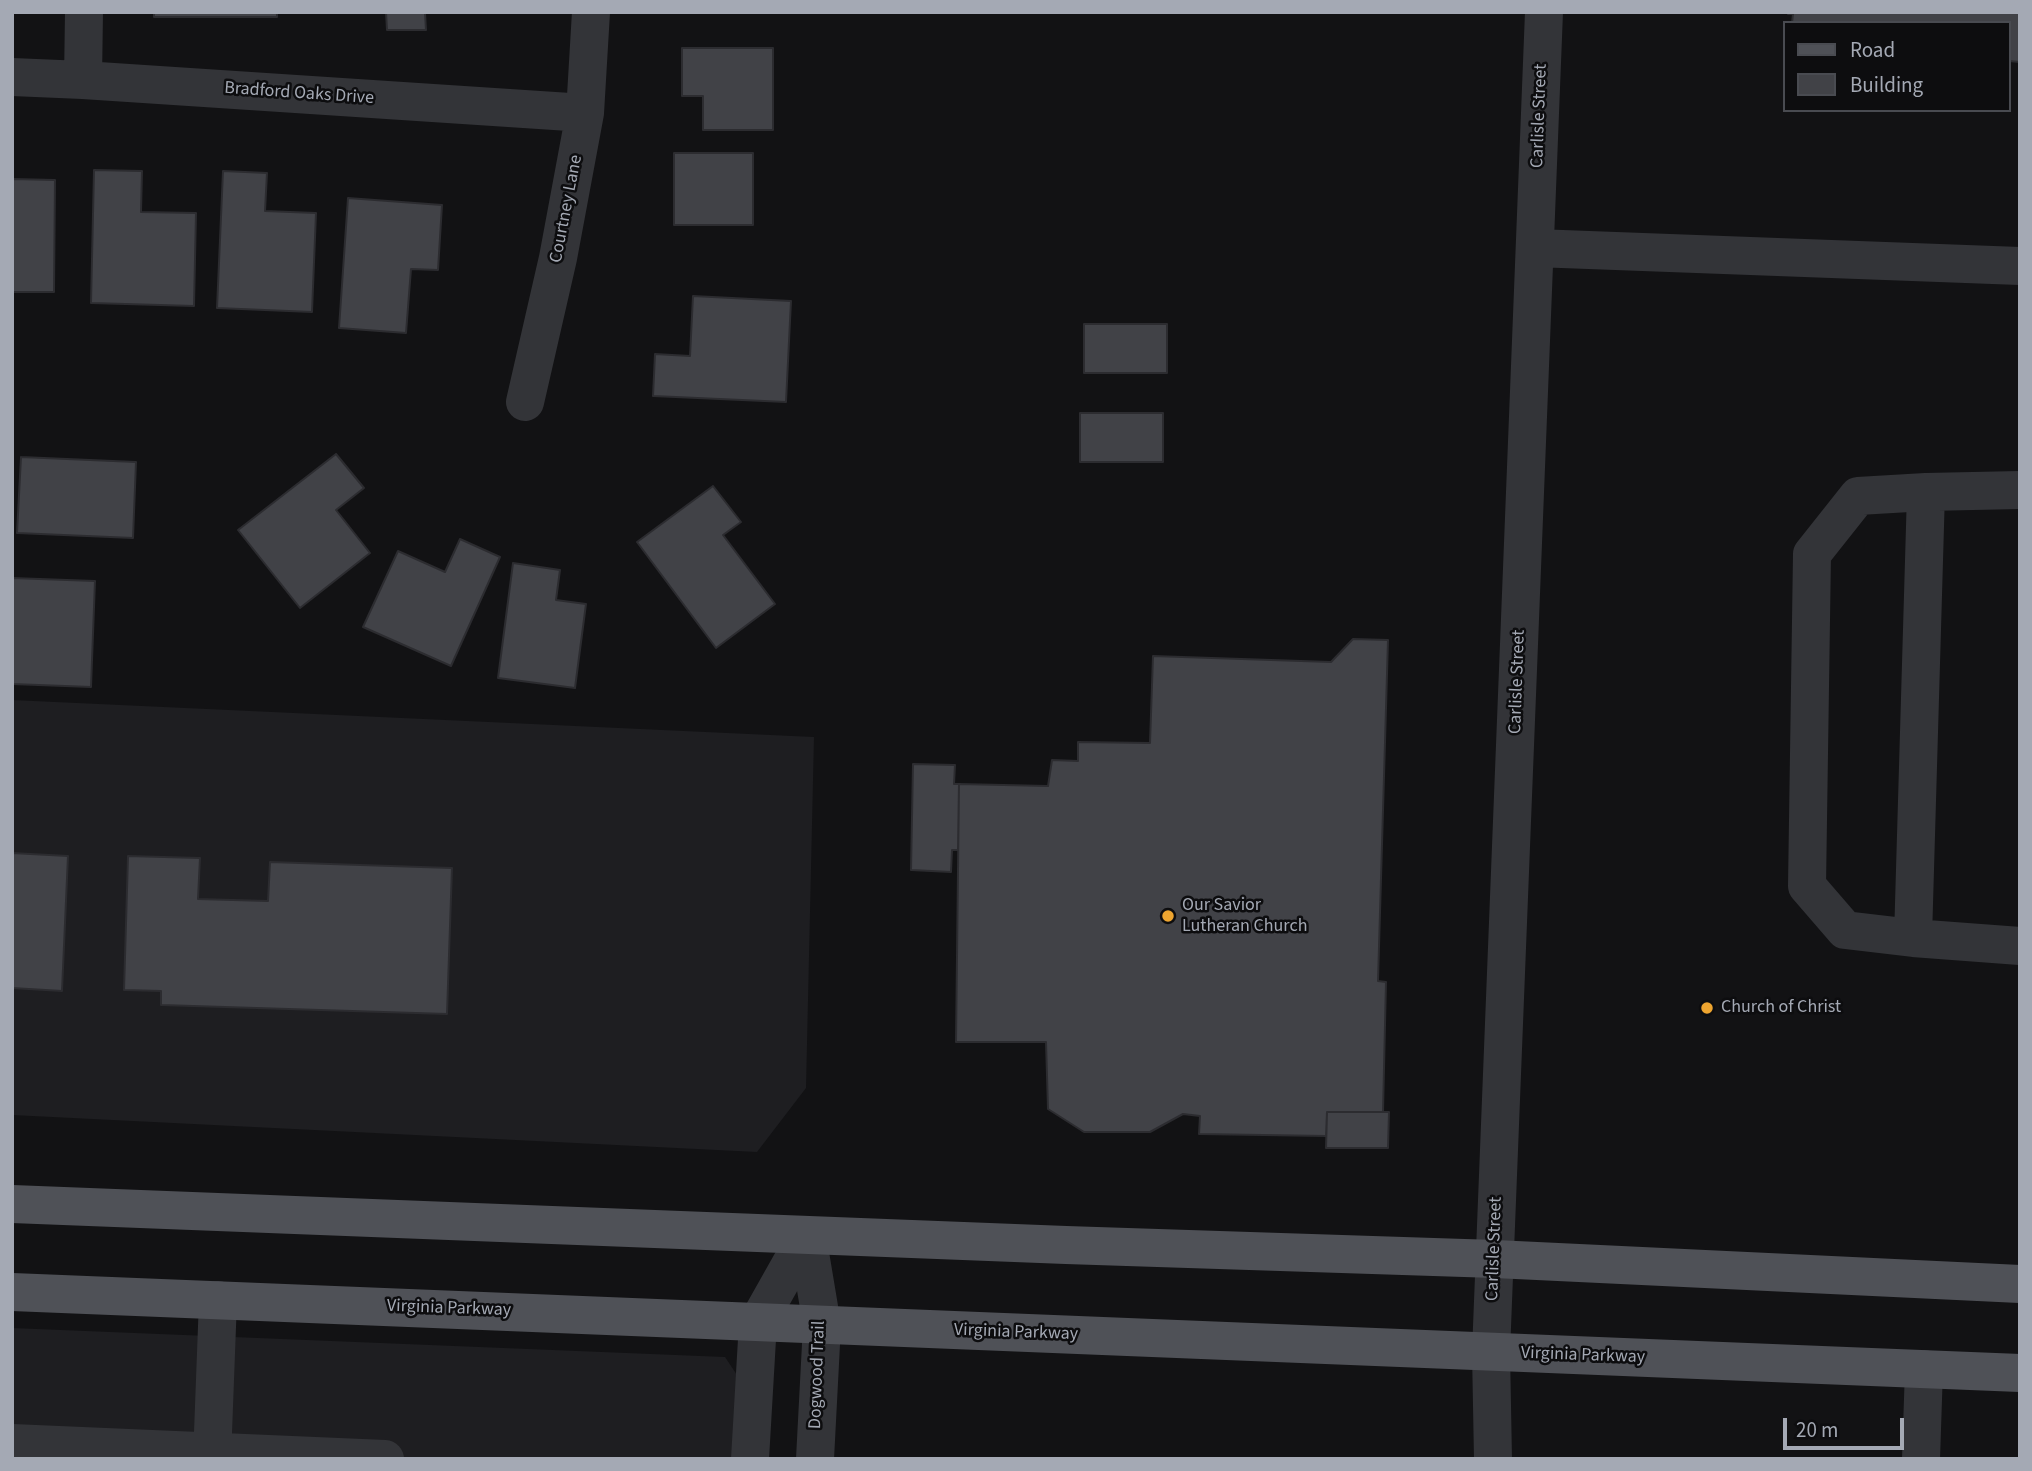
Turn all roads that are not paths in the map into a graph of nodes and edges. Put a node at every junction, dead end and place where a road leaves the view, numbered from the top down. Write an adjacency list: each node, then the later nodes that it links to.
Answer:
1 (84, 12): 5 (street)
2 (591, 12): 6 (street, Courtney Lane)
3 (1544, 12): 7 (street, Carlisle Street)
4 (12, 77): 5 (street, Bradford Oaks Drive)
5 (83, 80): 6 (street, Bradford Oaks Drive)
6 (585, 113): 9 (street, Courtney Lane)
7 (1535, 248): 8 (street); 16 (street, Carlisle Street)
8 (2020, 266)
9 (524, 402)
10 (2020, 491): 11 (street)
11 (1926, 492): 12 (street); 12 (street)
12 (1913, 937): 13 (street)
13 (2020, 946)
14 (12, 1204): 15 (main road)
15 (807, 1236): 16 (main road); 20 (street); 21 (street, Dogwood Trail)
16 (1495, 1259): 17 (main road); 22 (street, Carlisle Street)
17 (2020, 1284)
18 (12, 1292): 19 (main road, Virginia Parkway)
19 (218, 1300): 20 (main road, Virginia Parkway); 26 (street)
20 (758, 1322): 21 (main road, Virginia Parkway); 28 (street)
21 (822, 1325): 22 (main road, Virginia Parkway); 29 (street, Dogwood Trail)
22 (1491, 1352): 23 (main road, Virginia Parkway); 30 (street, Carlisle Street)
23 (1924, 1369): 24 (main road, Virginia Parkway); 31 (street)
24 (2020, 1373)
25 (12, 1443): 26 (street)
26 (212, 1455): 27 (street)
27 (385, 1459)
28 (750, 1459)
29 (815, 1459)
30 (1493, 1459)
31 (1921, 1459)

